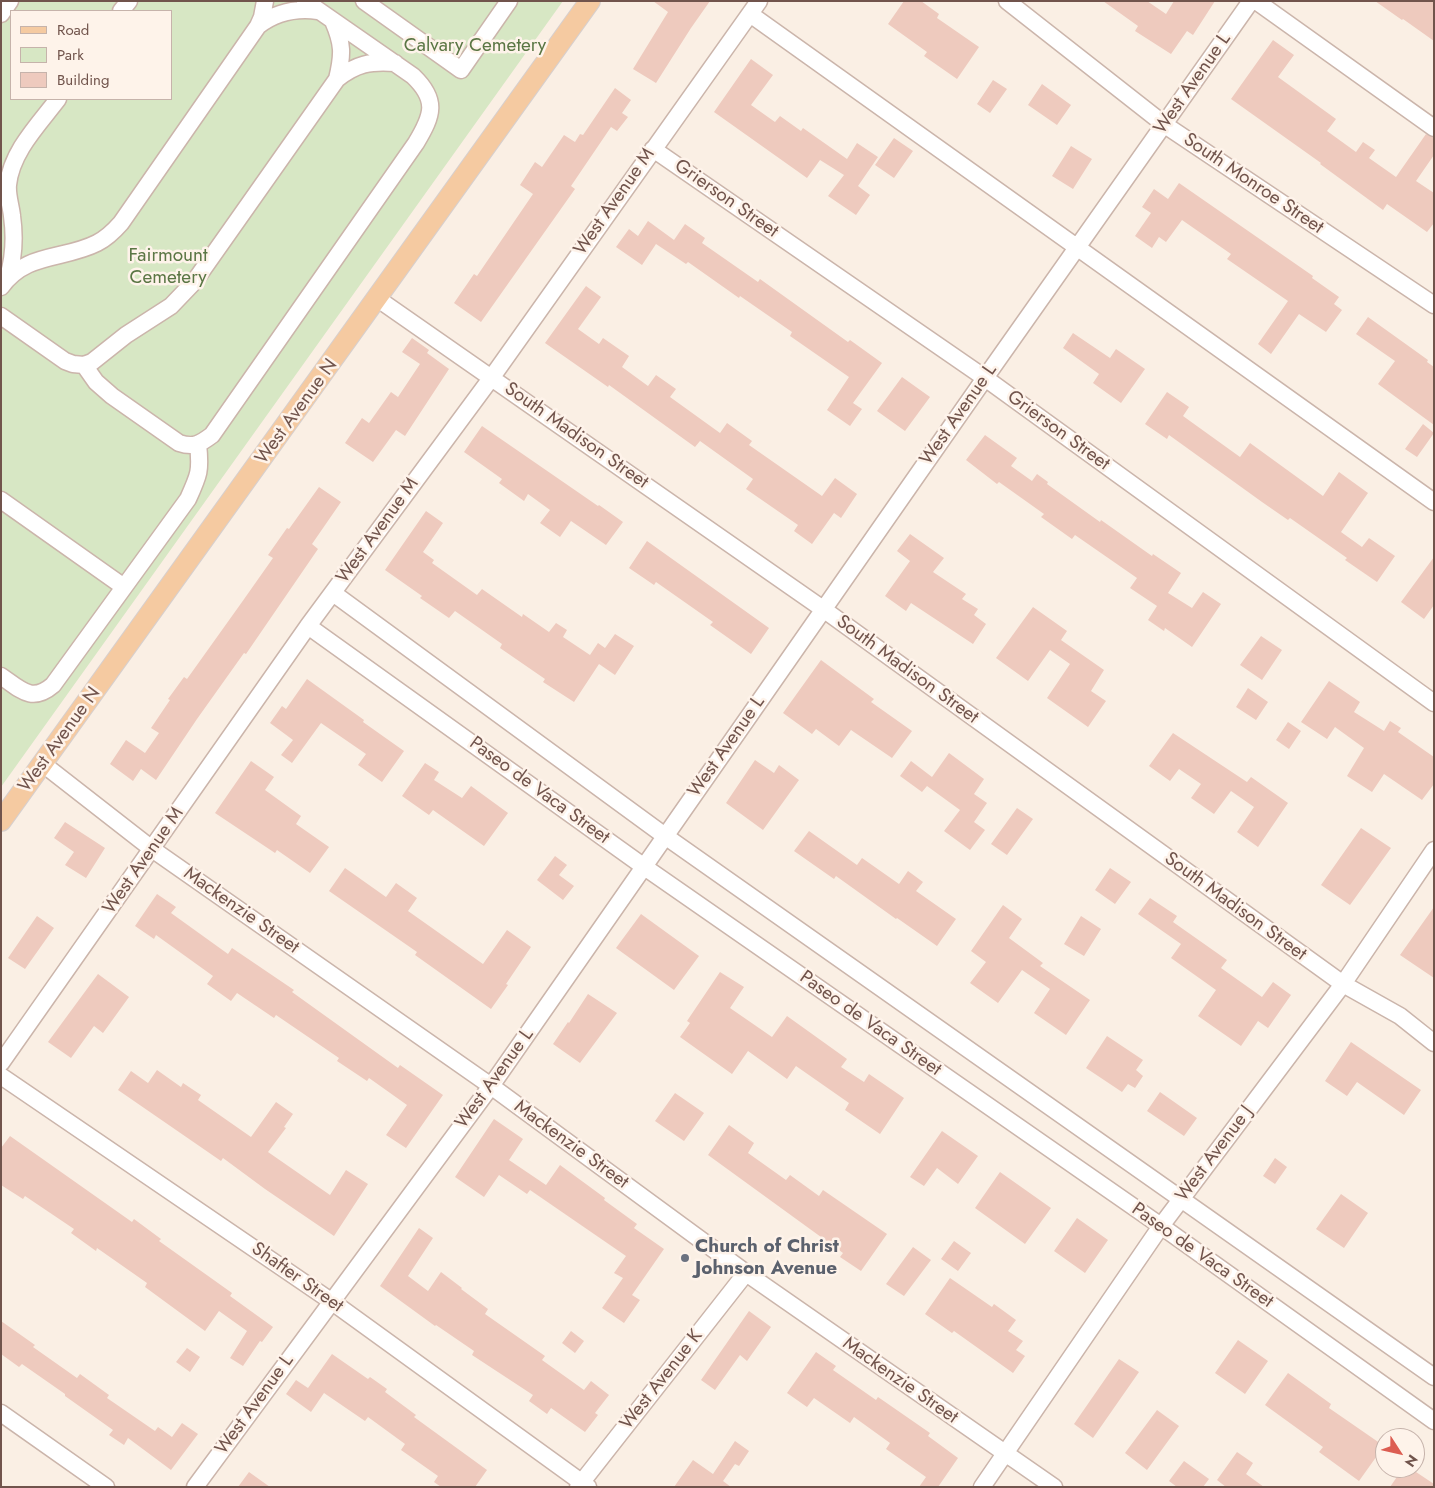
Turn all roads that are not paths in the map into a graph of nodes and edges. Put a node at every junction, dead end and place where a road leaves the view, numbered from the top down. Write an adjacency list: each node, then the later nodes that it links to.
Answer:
1 (10, 1): 12 (street)
2 (265, 1): 14 (street)
3 (364, 1): 10 (street)
4 (509, 1): 10 (street)
5 (590, 1): 23 (main road, West Avenue N)
6 (1007, 1): 18 (street, South Monroe Street)
7 (1251, 1): 18 (street, West Avenue L)
8 (1256, 1): 19 (street)
9 (312, 6): 13 (street); 14 (street)
10 (382, 6)
11 (755, 8): 20 (street, West Avenue M); 21 (street)
12 (1, 14)
13 (332, 20): 15 (street); 16 (street)
14 (258, 26): 22 (street)
15 (394, 63): 16 (street); 29 (street)
16 (337, 79): 26 (street)
17 (57, 100): 22 (street)
18 (1165, 125): 21 (street, West Avenue L); 24 (street, South Monroe Street)
19 (1434, 128)
20 (653, 149): 27 (street, West Avenue M); 28 (street, Grierson Street)
21 (1077, 248): 28 (street, West Avenue L); 31 (street)
22 (5, 282)
23 (378, 299): 27 (street, South Madison Street); 38 (main road, West Avenue N)
24 (1433, 302)
25 (1, 316): 26 (street)
26 (84, 365): 29 (street)
27 (492, 377): 33 (street, West Avenue M); 34 (street, South Madison Street)
28 (985, 378): 34 (street, West Avenue L); 37 (street, Grierson Street)
29 (198, 444): 32 (street)
30 (1, 500): 32 (street)
31 (1434, 502)
32 (124, 587): 36 (street)
33 (333, 593): 35 (street, West Avenue M); 40 (street, Paseo de Vaca Street)
34 (823, 609): 40 (street, West Avenue L); 44 (street, South Madison Street)
35 (308, 626): 41 (street, West Avenue M); 43 (street, Paseo de Vaca Street)
36 (1, 676)
37 (1434, 703)
38 (43, 764): 39 (main road, West Avenue N); 41 (street, Mackenzie Street)
39 (1, 822)
40 (665, 836): 43 (street, West Avenue L); 49 (street, Paseo de Vaca Street)
41 (152, 849): 46 (street, West Avenue M); 48 (street, Mackenzie Street)
42 (1434, 850): 44 (street, West Avenue J)
43 (643, 866): 48 (street, West Avenue L); 50 (street, Paseo de Vaca Street)
44 (1343, 984): 45 (street, South Madison Street); 49 (street, West Avenue J)
45 (1434, 1043)
46 (1, 1063)
47 (1, 1076): 52 (street, Shafter Street)
48 (491, 1086): 51 (street, Mackenzie Street); 52 (street, West Avenue L)
49 (1181, 1199): 50 (street, West Avenue J); 53 (street, Paseo de Vaca Street)
50 (1161, 1226): 55 (street, Paseo de Vaca Street); 56 (street, West Avenue J)
51 (746, 1273): 56 (street, Mackenzie Street); 57 (street, West Avenue K)
52 (331, 1301): 57 (street, Shafter Street); 59 (street, West Avenue L)
53 (1434, 1377)
54 (1, 1413): 58 (street)
55 (1434, 1421)
56 (1006, 1454): 60 (street, West Avenue J); 61 (street, Mackenzie Street)
57 (583, 1485)
58 (106, 1487)
59 (195, 1487)
60 (982, 1487)
61 (1054, 1487)

